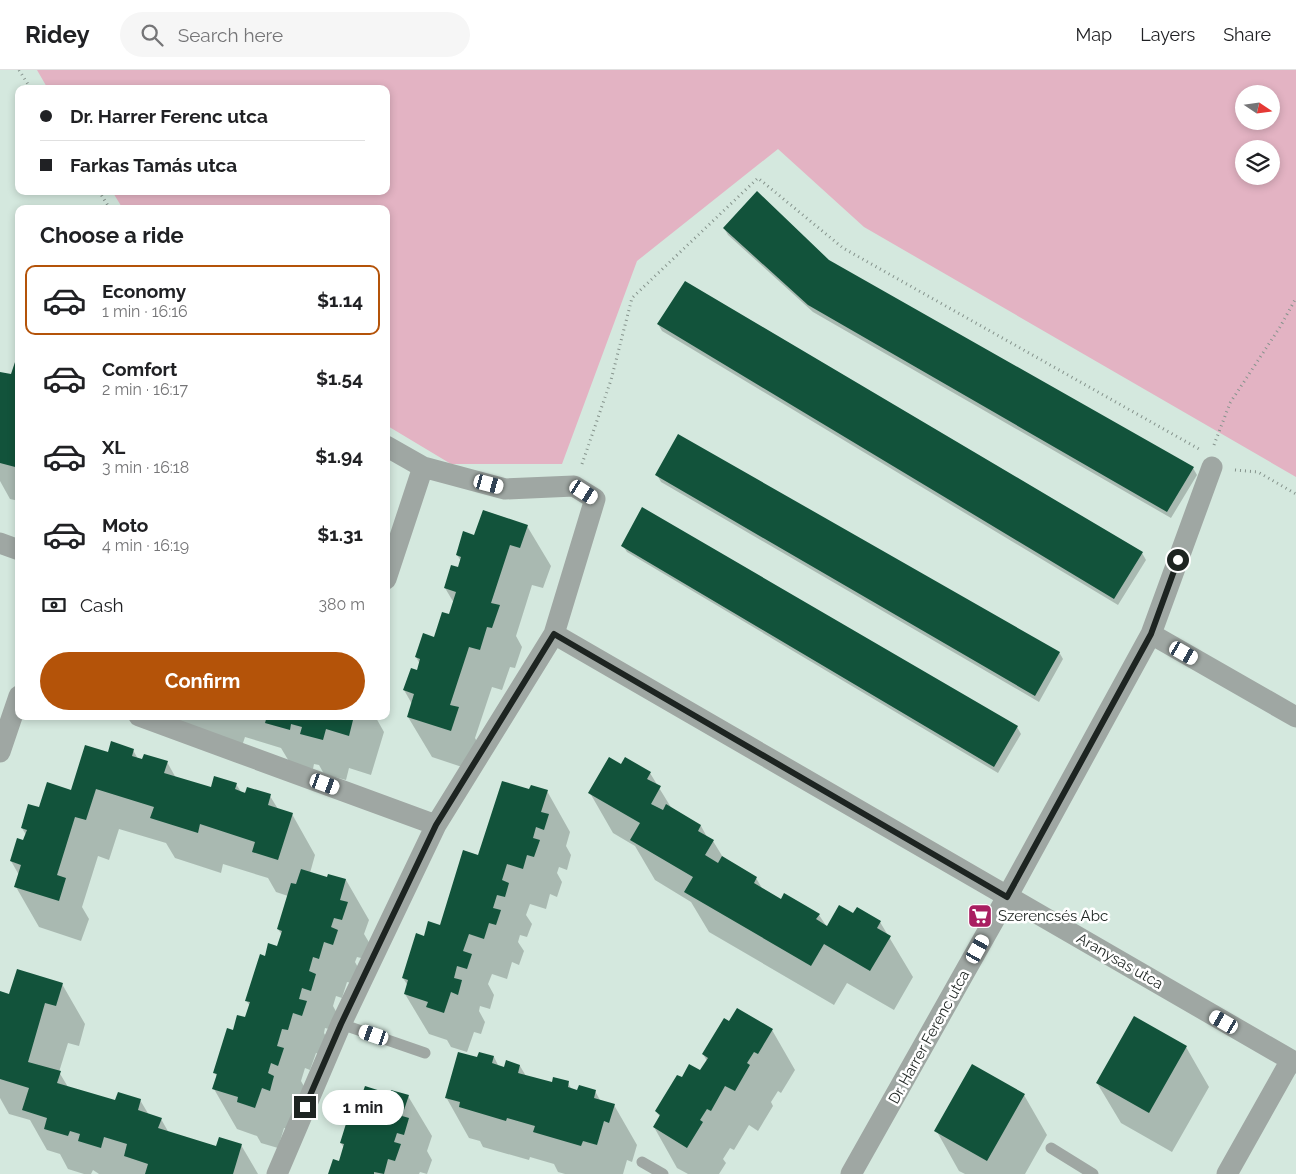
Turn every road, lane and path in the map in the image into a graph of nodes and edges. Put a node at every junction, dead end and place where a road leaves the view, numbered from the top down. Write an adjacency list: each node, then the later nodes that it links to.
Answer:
1 (18, 70): 2 (path)
2 (28, 85)
3 (1296, 298): 5 (path)
4 (390, 448): 6 (street)
5 (1211, 461): 7 (path); 8 (path); 13 (street, Dr. Harrer Ferenc utca)
6 (423, 467): 7 (street); 11 (street)
7 (574, 486): 12 (street)
8 (1296, 494)
9 (0, 543): 10 (street)
10 (15, 549)
11 (390, 566)
12 (554, 634): 18 (street); 19 (street, Aranysas utca)
13 (1151, 634): 15 (street); 19 (street, Dr. Harrer Ferenc utca)
14 (15, 708): 17 (street)
15 (1296, 717)
16 (150, 720): 18 (street)
17 (0, 752)
18 (436, 825): 20 (street)
19 (1007, 897): 22 (street, Aranysas utca); 27 (street, Dr. Harrer Ferenc utca)
20 (341, 1024): 21 (lane); 25 (street)
21 (424, 1053)
22 (1294, 1061): 29 (street)
23 (1051, 1148): 28 (lane)
24 (642, 1162): 26 (lane)
25 (277, 1174)
26 (663, 1174)
27 (851, 1174)
28 (1093, 1174)
29 (1227, 1174)

